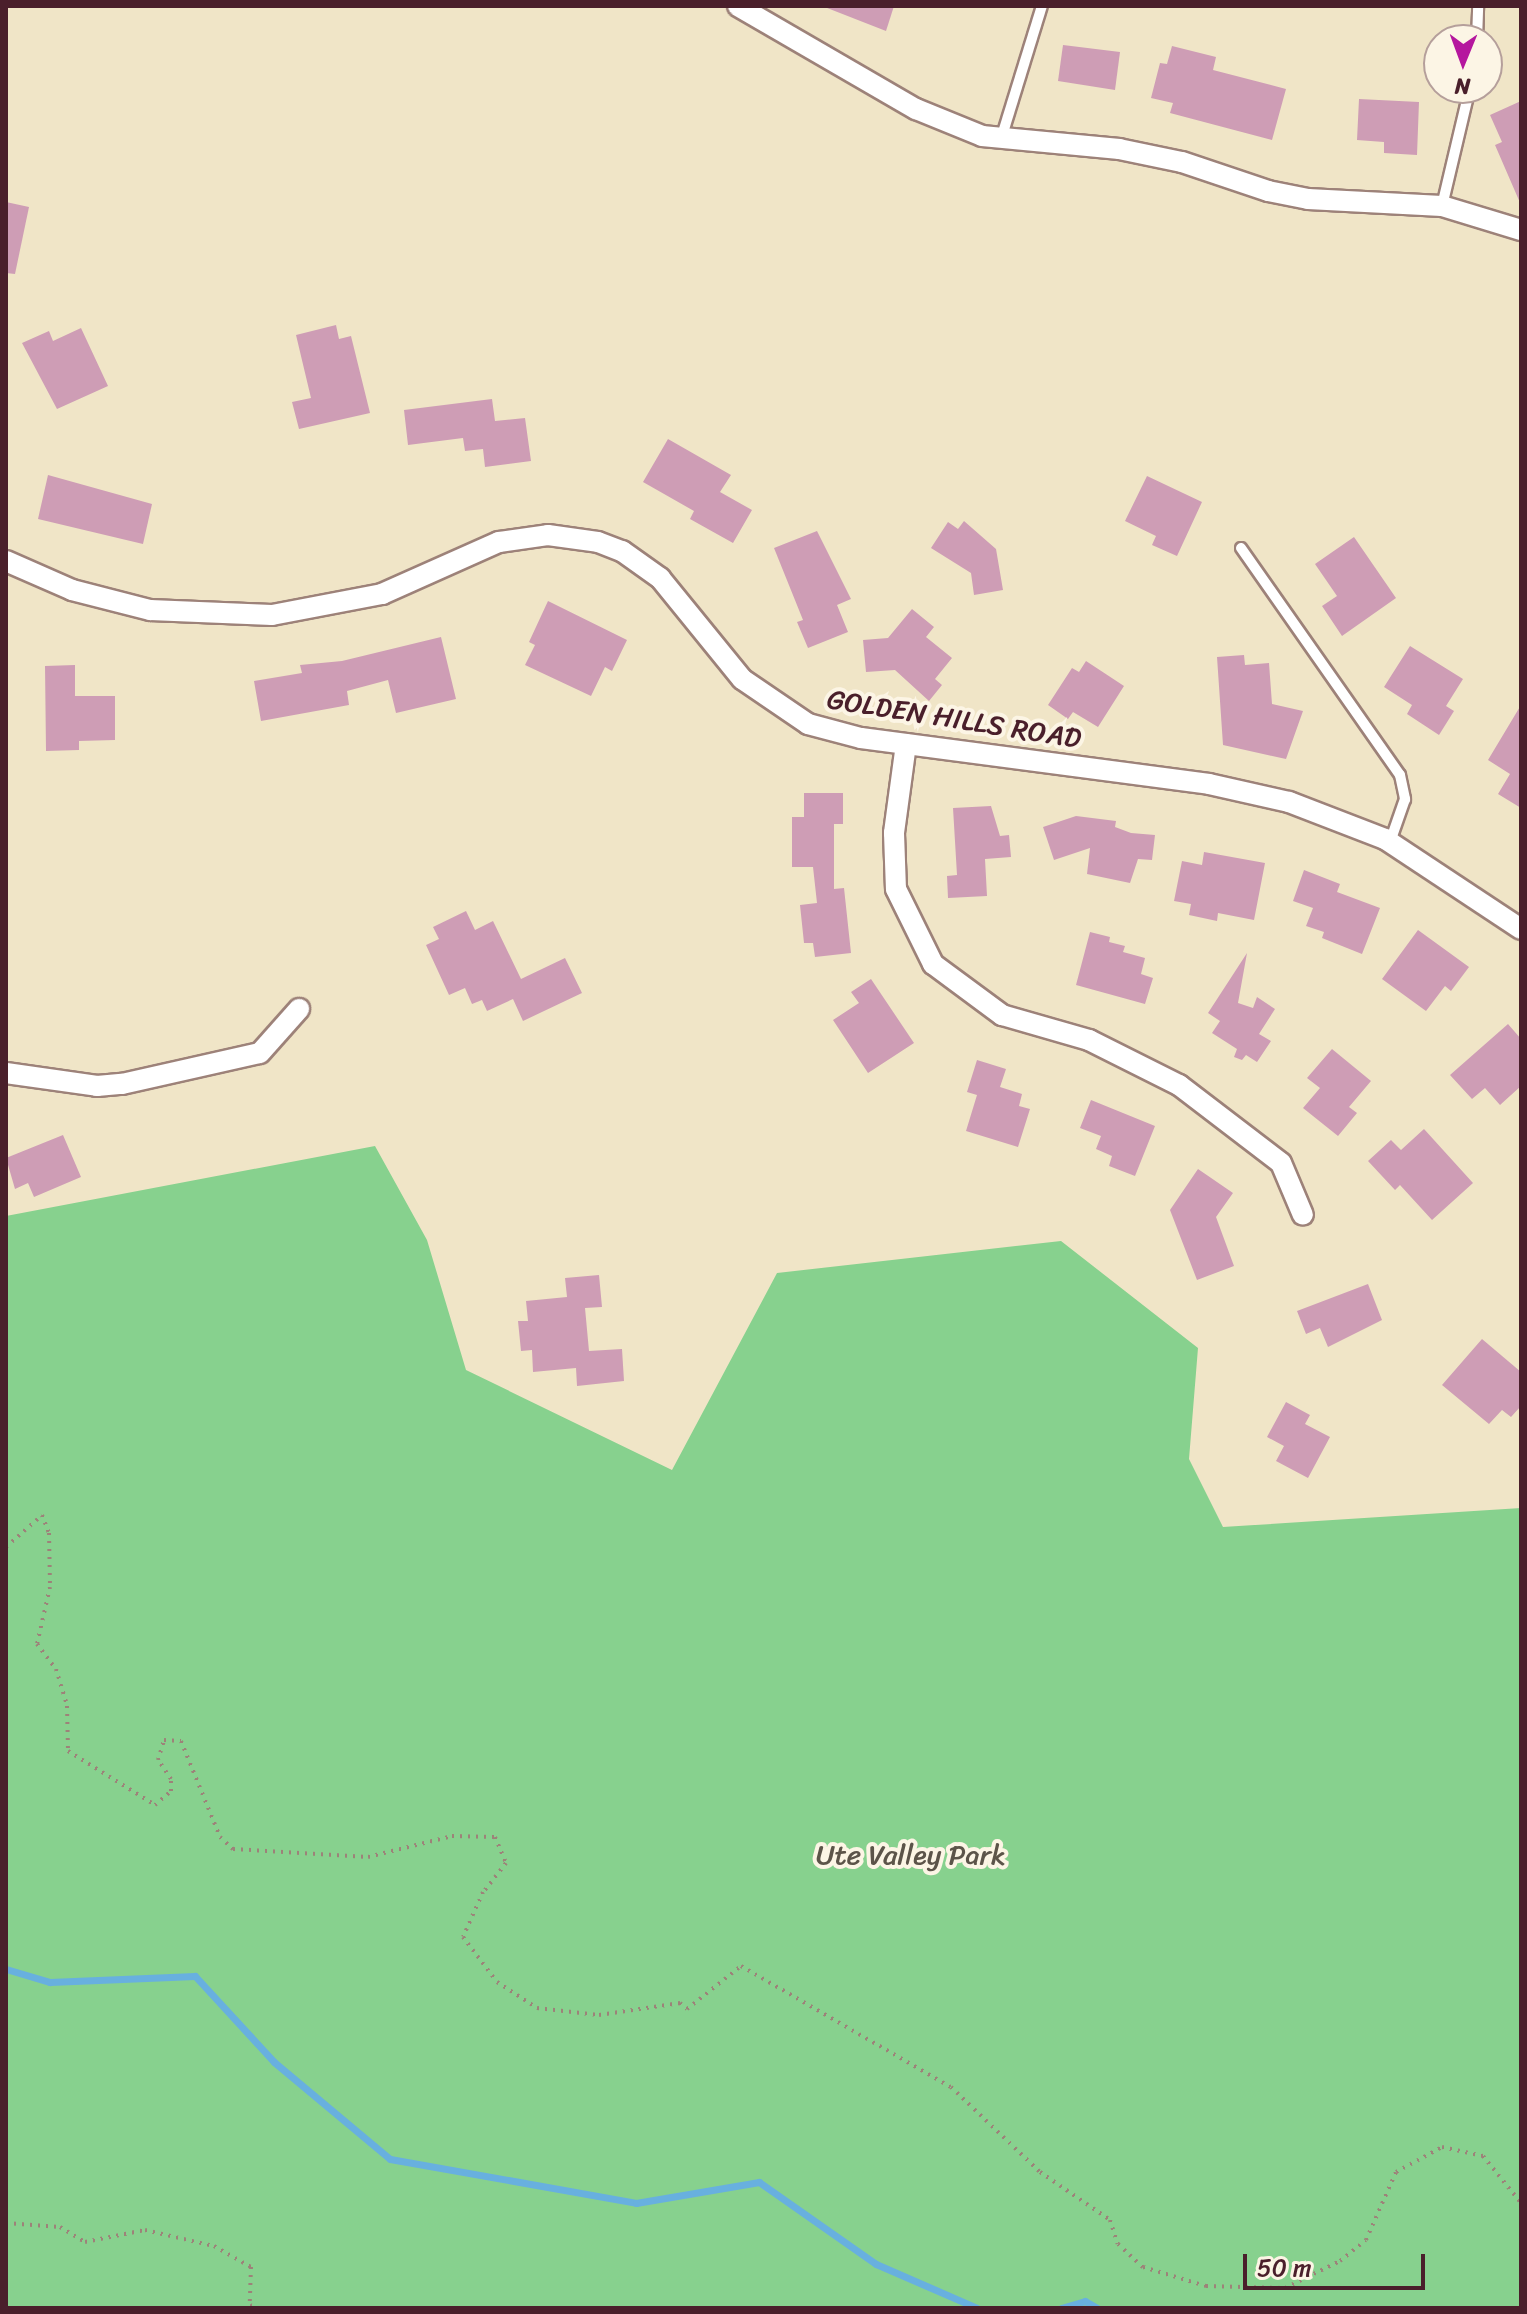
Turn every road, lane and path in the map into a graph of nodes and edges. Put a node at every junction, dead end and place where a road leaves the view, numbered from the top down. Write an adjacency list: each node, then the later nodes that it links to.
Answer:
1 (738, 6): 4 (street)
2 (1042, 6): 4 (lane)
3 (1466, 104): 5 (lane)
4 (1001, 139): 5 (street)
5 (1442, 206): 6 (street)
6 (1521, 230)
7 (1241, 548): 10 (lane)
8 (6, 561): 9 (street, GOLDEN HILLS ROAD)
9 (906, 744): 10 (street, GOLDEN HILLS ROAD); 14 (street)
10 (1390, 842): 11 (street, GOLDEN HILLS ROAD)
11 (1521, 929)
12 (299, 1009): 13 (street)
13 (6, 1073)
14 (1303, 1215)
15 (6, 1547): 16 (path)
16 (1521, 2203)
17 (6, 2223): 18 (path)
18 (258, 2308)
19 (303, 2308): 20 (path)
20 (325, 2308)

